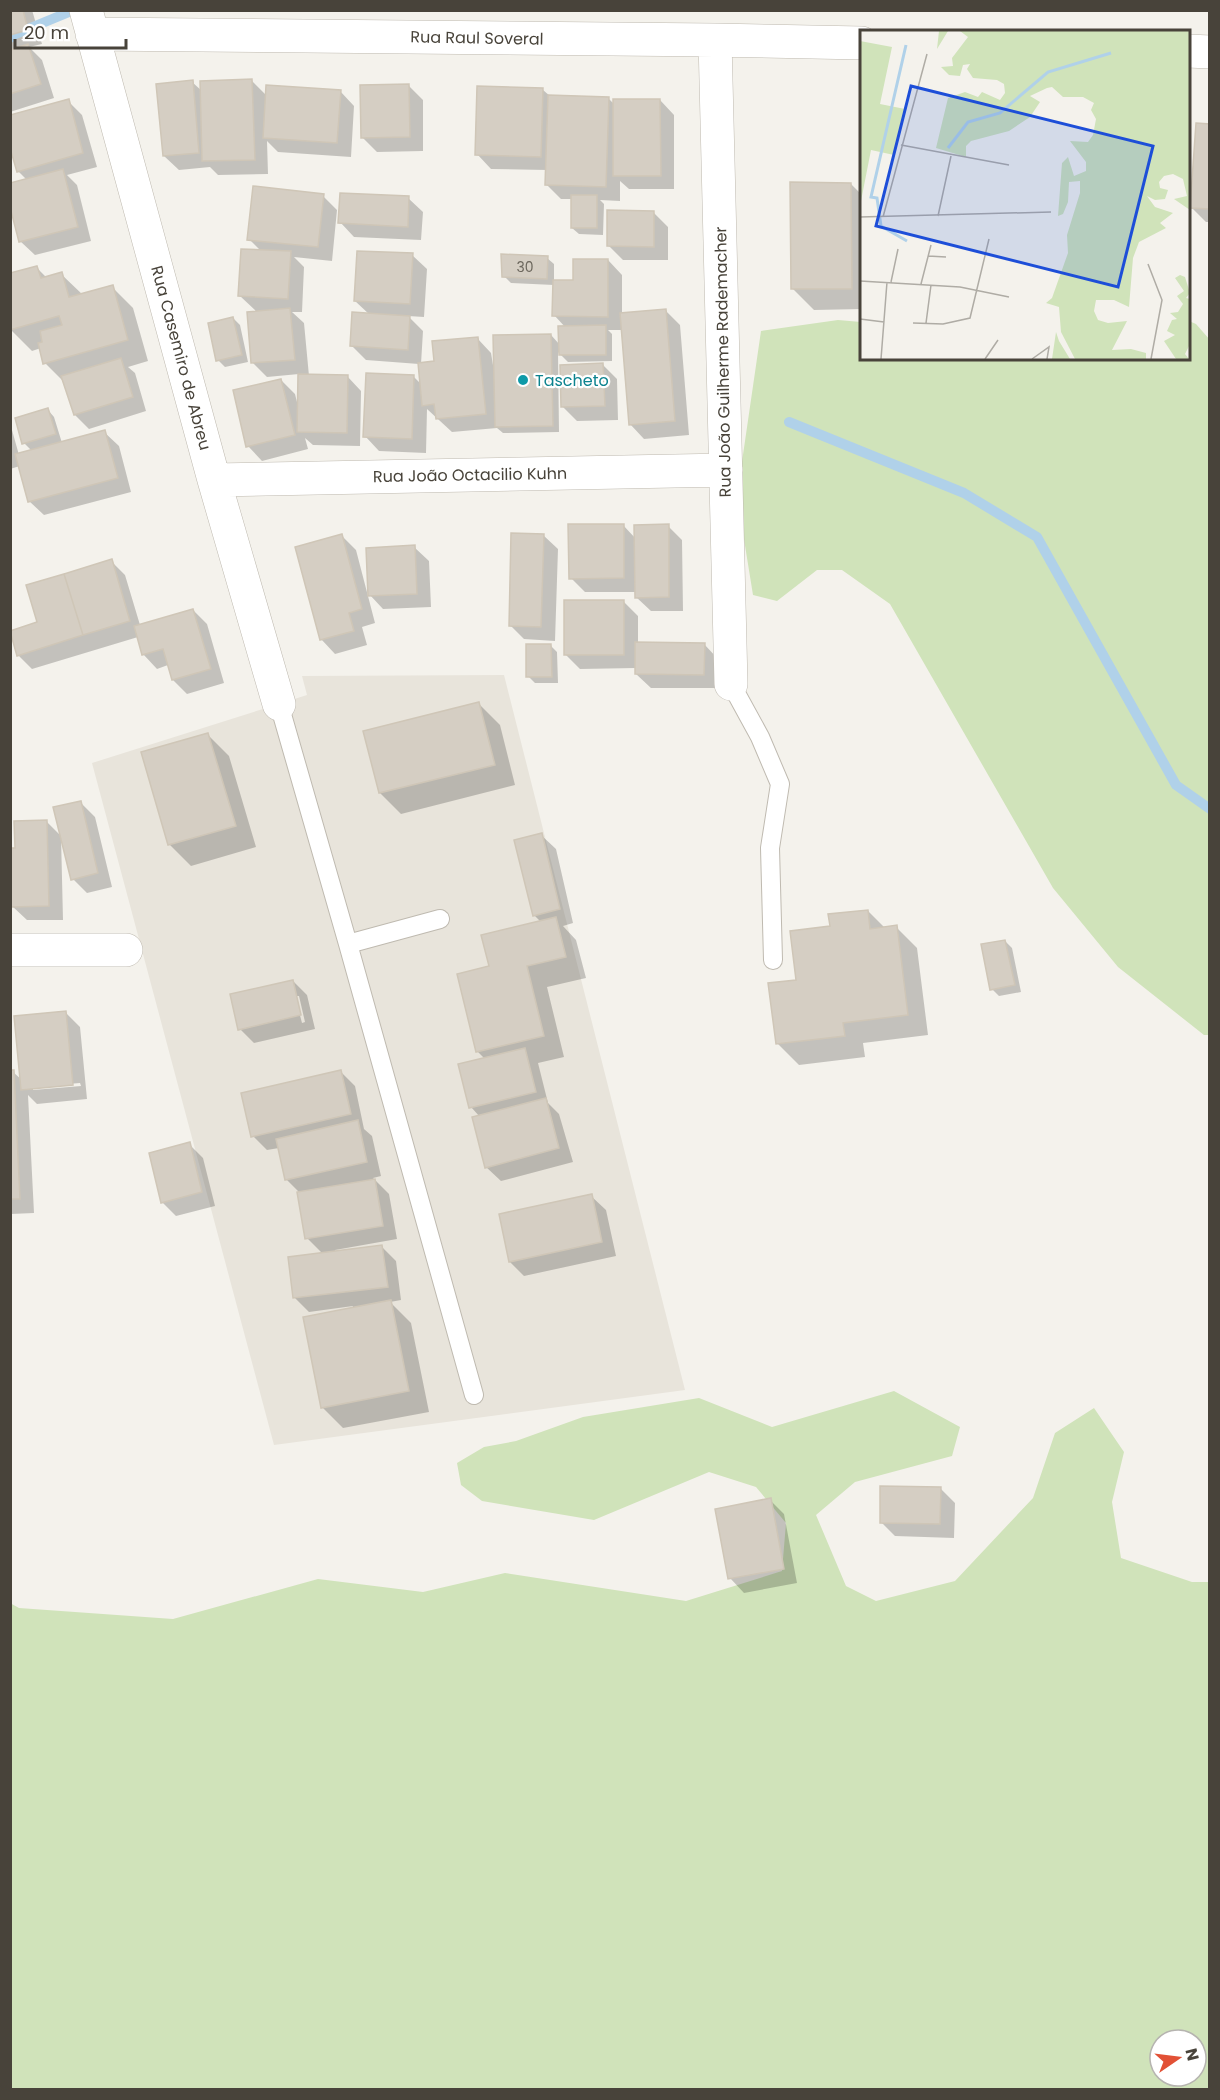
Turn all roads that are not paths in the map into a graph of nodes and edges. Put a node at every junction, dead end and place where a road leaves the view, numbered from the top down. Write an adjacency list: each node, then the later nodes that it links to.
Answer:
1 (89, 22): 2 (street, Rua Raul Soveral); 7 (street, Rua Casemiro de Abreu)
2 (715, 40): 3 (street, Rua Raul Soveral); 6 (street, Rua João Guilherme Rademacher)
3 (860, 43)
4 (1190, 51): 5 (street)
5 (1209, 52)
6 (726, 470): 7 (street, Rua João Octacilio Kuhn); 8 (street, Rua João Guilherme Rademacher)
7 (214, 480): 9 (street, Rua Casemiro de Abreu)
8 (732, 684): 14 (lane)
9 (279, 704): 11 (lane)
10 (440, 919): 11 (lane)
11 (348, 944): 15 (lane)
12 (10, 950): 13 (street)
13 (126, 950)
14 (773, 960)
15 (474, 1395)

